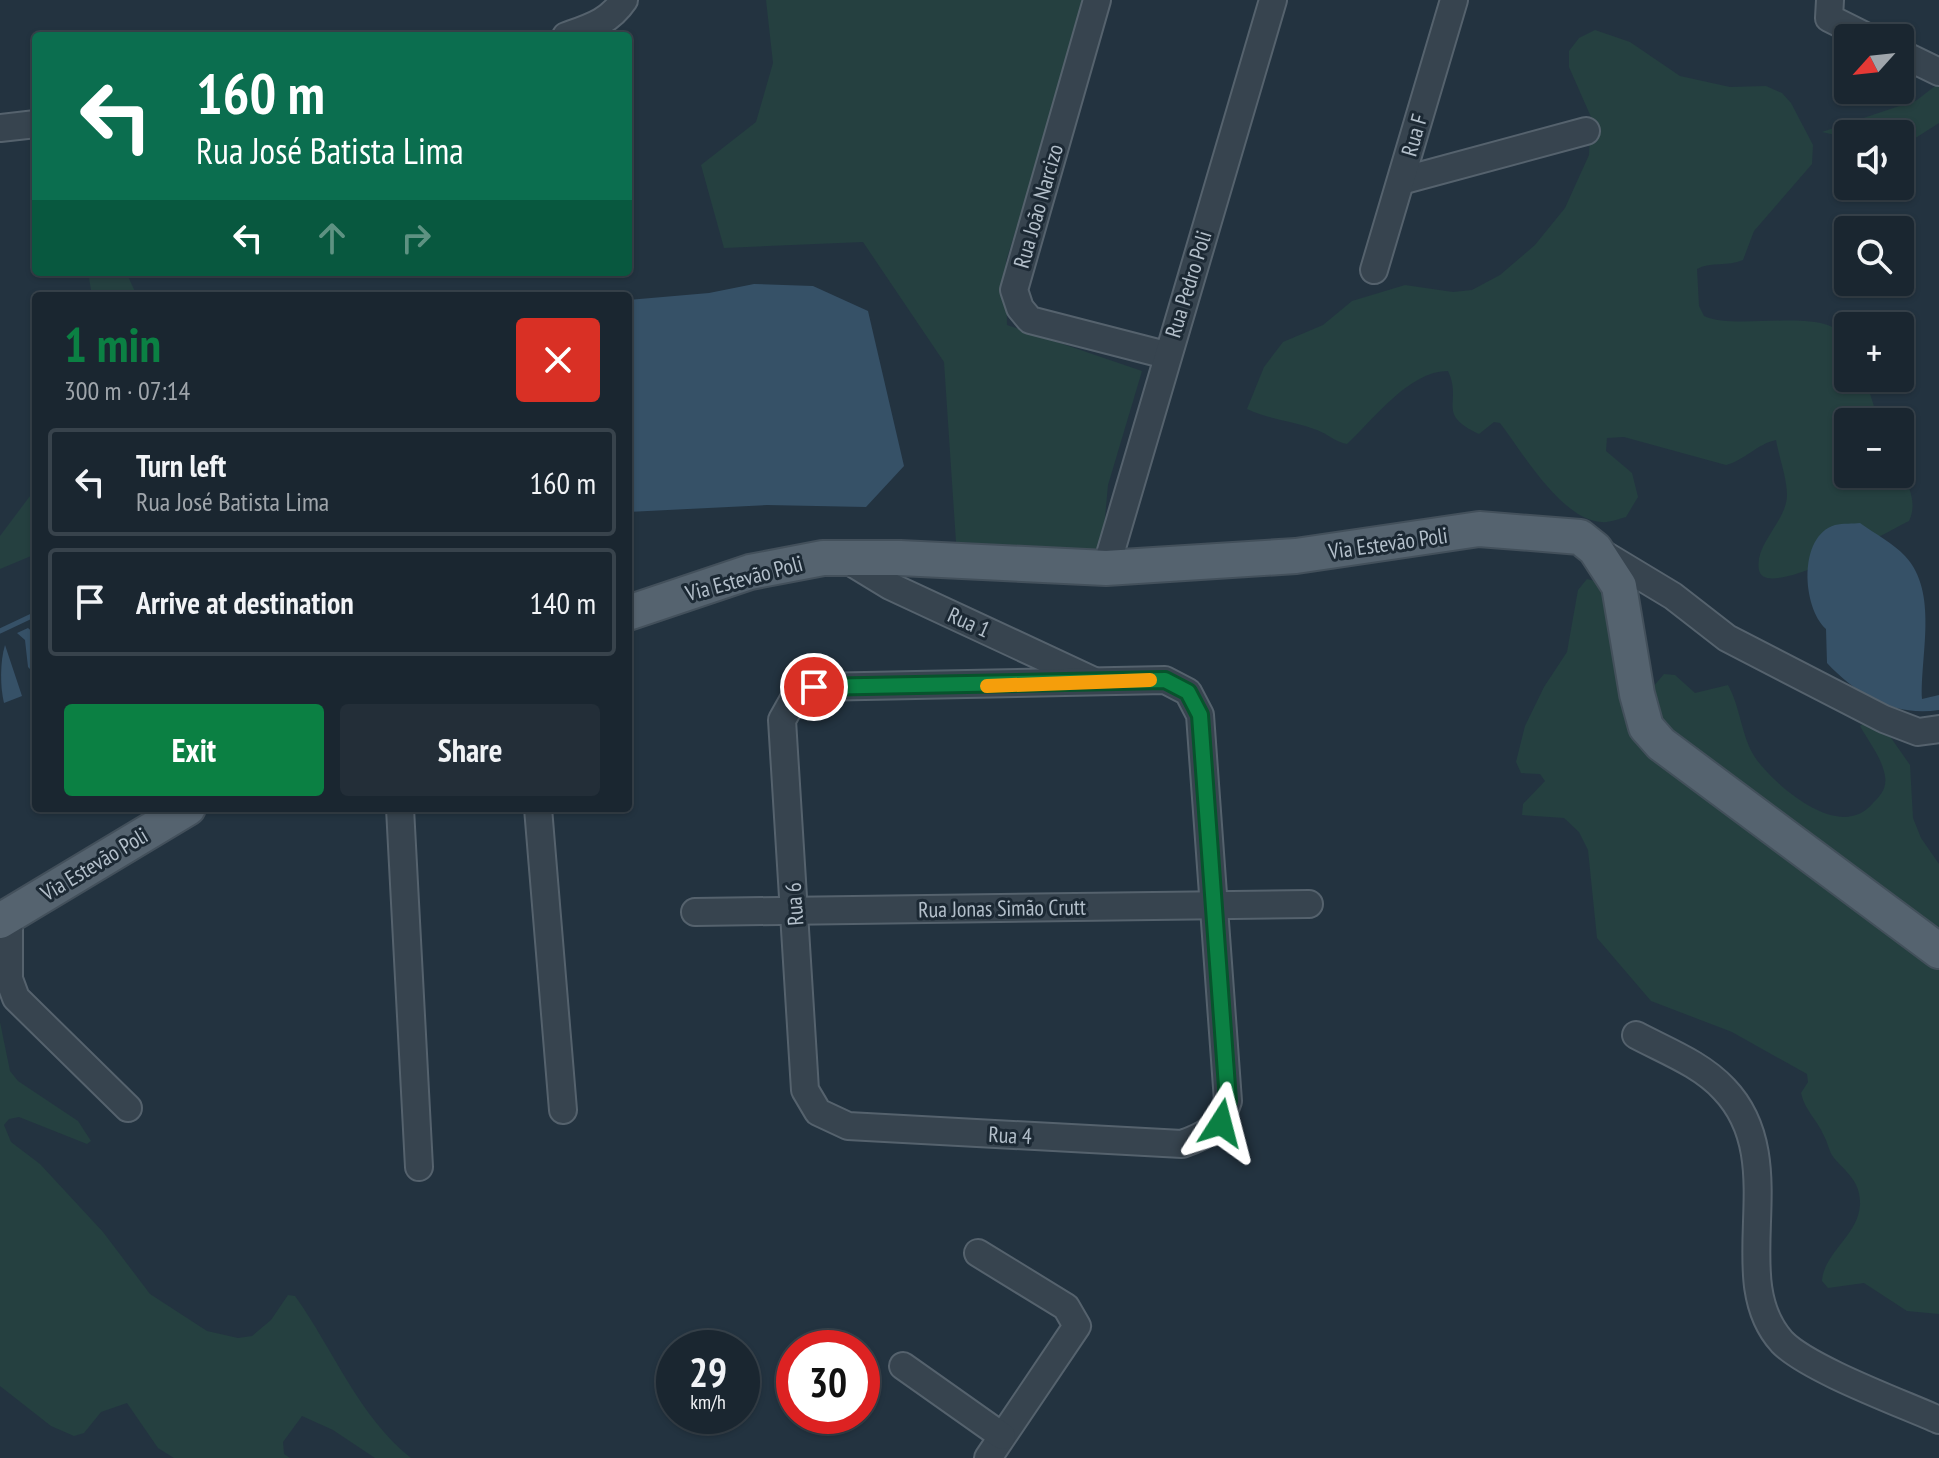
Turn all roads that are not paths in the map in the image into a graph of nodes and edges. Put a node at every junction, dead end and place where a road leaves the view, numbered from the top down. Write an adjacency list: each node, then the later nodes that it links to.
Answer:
1 (624, 0): 7 (street)
2 (1097, 0): 15 (street, Rua João Narcizo)
3 (1273, 0): 15 (street, Rua Pedro Poli)
4 (1454, 0): 13 (street, Rua F)
5 (1830, 0): 6 (street)
6 (1841, 24)
7 (577, 32)
8 (1914, 60): 9 (street)
9 (1939, 72)
10 (32, 124): 11 (street)
11 (0, 128)
12 (1586, 131): 13 (street)
13 (1401, 181): 14 (street, Rua F)
14 (1374, 270)
15 (1166, 355): 18 (street, Rua Pedro Poli)
16 (1595, 549): 18 (main road, Via Estevão Poli); 23 (street); 32 (main road)
17 (844, 558): 18 (main road, Via Estevão Poli); 19 (main road, Via Estevão Poli); 20 (street, Rua 1)
18 (1106, 568)
19 (632, 612)
20 (1036, 652): 21 (street, Rua 1); 22 (street)
21 (1096, 682): 22 (street); 27 (street)
22 (1010, 686): 29 (street, Rua 6)
23 (1939, 729)
24 (181, 812): 31 (main road, Via Estevão Poli)
25 (400, 812): 37 (street)
26 (538, 812): 35 (street)
27 (1214, 904): 28 (street, Rua Jonas Simão Crutt); 29 (street, Rua Jonas Simão Crutt); 36 (street, Rua 4)
28 (1309, 904)
29 (794, 911): 30 (street, Rua Jonas Simão Crutt); 36 (street, Rua 6)
30 (695, 912)
31 (4, 918): 34 (street)
32 (1939, 951)
33 (1636, 1035): 40 (street)
34 (128, 1108)
35 (563, 1110)
36 (818, 1112)
37 (419, 1167)
38 (978, 1253): 41 (street)
39 (903, 1366): 41 (street)
40 (1939, 1420)
41 (1002, 1436): 42 (street)
42 (988, 1458)

